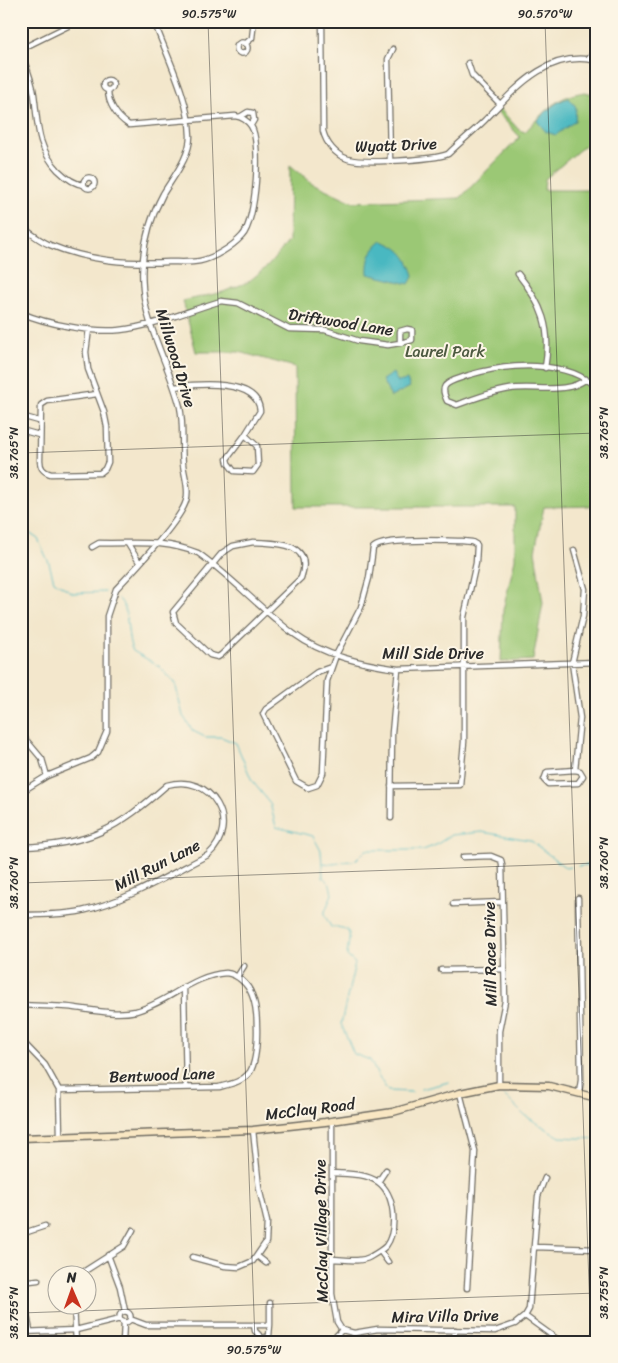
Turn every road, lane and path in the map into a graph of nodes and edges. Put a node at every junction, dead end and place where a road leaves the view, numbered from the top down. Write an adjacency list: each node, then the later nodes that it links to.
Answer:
1 (78, 21): 7 (street)
2 (154, 21): 16 (street, Millwood Drive)
3 (254, 21): 5 (street)
4 (322, 21): 18 (street, Wyatt Drive)
5 (245, 44)
6 (597, 46): 10 (street)
7 (21, 49)
8 (393, 49): 18 (street)
9 (21, 53): 19 (street)
10 (589, 59): 11 (street, Wyatt Drive); 14 (street, Wyatt Drive)
11 (597, 61)
12 (468, 63): 14 (street)
13 (108, 90): 16 (street)
14 (500, 104): 18 (street, Wyatt Drive)
15 (240, 117): 16 (street); 17 (street); 17 (street)
16 (187, 120): 21 (street, Millwood Drive)
17 (251, 125): 21 (street)
18 (390, 159)
19 (84, 185)
20 (21, 226): 21 (street)
21 (142, 263): 24 (street, Millwood Drive)
22 (518, 274): 27 (street)
23 (21, 313): 25 (street, Driftwood Lane)
24 (150, 322): 25 (street, Driftwood Lane); 26 (street, Driftwood Lane); 29 (street, Millwood Drive)
25 (89, 330): 31 (street)
26 (400, 344)
27 (545, 368): 28 (street); 28 (street)
28 (586, 379): 30 (street)
29 (174, 387): 36 (street); 37 (street, Millwood Drive)
30 (597, 389)
31 (98, 394): 33 (street); 35 (street)
32 (21, 416): 33 (street)
33 (40, 421): 35 (street)
34 (21, 430): 35 (street)
35 (40, 434)
36 (245, 435): 36 (street)
37 (157, 542): 38 (street, Mill Side Drive); 41 (street, Millwood Drive); 42 (street, Mill Side Drive)
38 (128, 544): 39 (street, Mill Side Drive); 41 (street)
39 (92, 548)
40 (574, 550): 46 (street)
41 (139, 562): 52 (street, Millwood Drive)
42 (212, 563): 43 (street, Mill Side Drive); 43 (street); 43 (street)
43 (266, 612): 44 (street, Mill Side Drive)
44 (336, 655): 47 (street); 48 (street); 49 (street, Mill Side Drive)
45 (597, 662): 46 (street, Mill Side Drive)
46 (572, 663): 48 (street, Mill Side Drive); 51 (street)
47 (331, 667): 47 (street)
48 (464, 667): 49 (street, Mill Side Drive); 53 (street)
49 (398, 669): 53 (street)
50 (21, 734): 52 (street)
51 (574, 770): 51 (street)
52 (47, 776): 54 (street, Millwood Drive)
53 (391, 786): 55 (street)
54 (21, 792)
55 (391, 818)
56 (21, 847): 61 (street, Mill Run Lane)
57 (464, 857): 59 (street, Mill Race Drive)
58 (578, 898): 73 (street)
59 (502, 902): 60 (street); 63 (street, Mill Race Drive)
60 (453, 904)
61 (21, 915)
62 (244, 966): 65 (street)
63 (504, 969): 64 (street); 69 (street, Mill Race Drive)
64 (441, 970)
65 (238, 977): 66 (street); 70 (street, Bentwood Lane)
66 (184, 987): 67 (street); 70 (street)
67 (21, 1006)
68 (22, 1043): 71 (street)
69 (499, 1085): 72 (main road, McClay Road); 73 (main road, McClay Road)
70 (186, 1087): 71 (street, Bentwood Lane)
71 (59, 1090): 77 (street)
72 (460, 1093): 75 (main road, McClay Road); 98 (street)
73 (579, 1093): 74 (main road, McClay Road)
74 (597, 1098)
75 (332, 1121): 76 (main road, McClay Road); 80 (street, McClay Village Drive)
76 (253, 1130): 77 (main road, McClay Road); 90 (street)
77 (60, 1136): 78 (main road, McClay Road)
78 (21, 1138)
79 (386, 1170): 82 (street)
80 (333, 1173): 82 (street); 92 (street, McClay Village Drive)
81 (545, 1178): 86 (street)
82 (378, 1182): 88 (street)
83 (45, 1226): 85 (street)
84 (133, 1230): 89 (street)
85 (21, 1234)
86 (535, 1247): 87 (street); 102 (street)
87 (597, 1249)
88 (380, 1251): 92 (street); 93 (street)
89 (108, 1255): 95 (street); 100 (street)
90 (258, 1256): 91 (street); 94 (street)
91 (192, 1257)
92 (332, 1259): 108 (street, McClay Village Drive)
93 (388, 1262)
94 (266, 1264)
95 (92, 1266)
96 (38, 1280): 97 (street)
97 (21, 1283): 112 (street)
98 (467, 1288)
99 (270, 1303): 106 (street)
100 (125, 1311): 103 (street); 104 (street)
101 (75, 1316): 107 (street)
102 (525, 1316): 109 (street, Mira Villa Drive); 117 (street)
103 (130, 1319): 104 (street); 105 (street)
104 (122, 1320): 107 (street); 115 (street)
105 (254, 1324): 106 (street); 106 (street)
106 (270, 1325)
107 (76, 1330): 112 (street); 114 (street)
108 (342, 1330): 109 (street, Mira Villa Drive); 113 (street)
109 (455, 1330): 116 (street)
110 (597, 1331): 118 (street)
111 (21, 1332): 112 (street)
112 (30, 1332)
113 (335, 1337)
114 (76, 1342)
115 (123, 1342)
116 (454, 1342)
117 (561, 1342)
118 (589, 1342)

